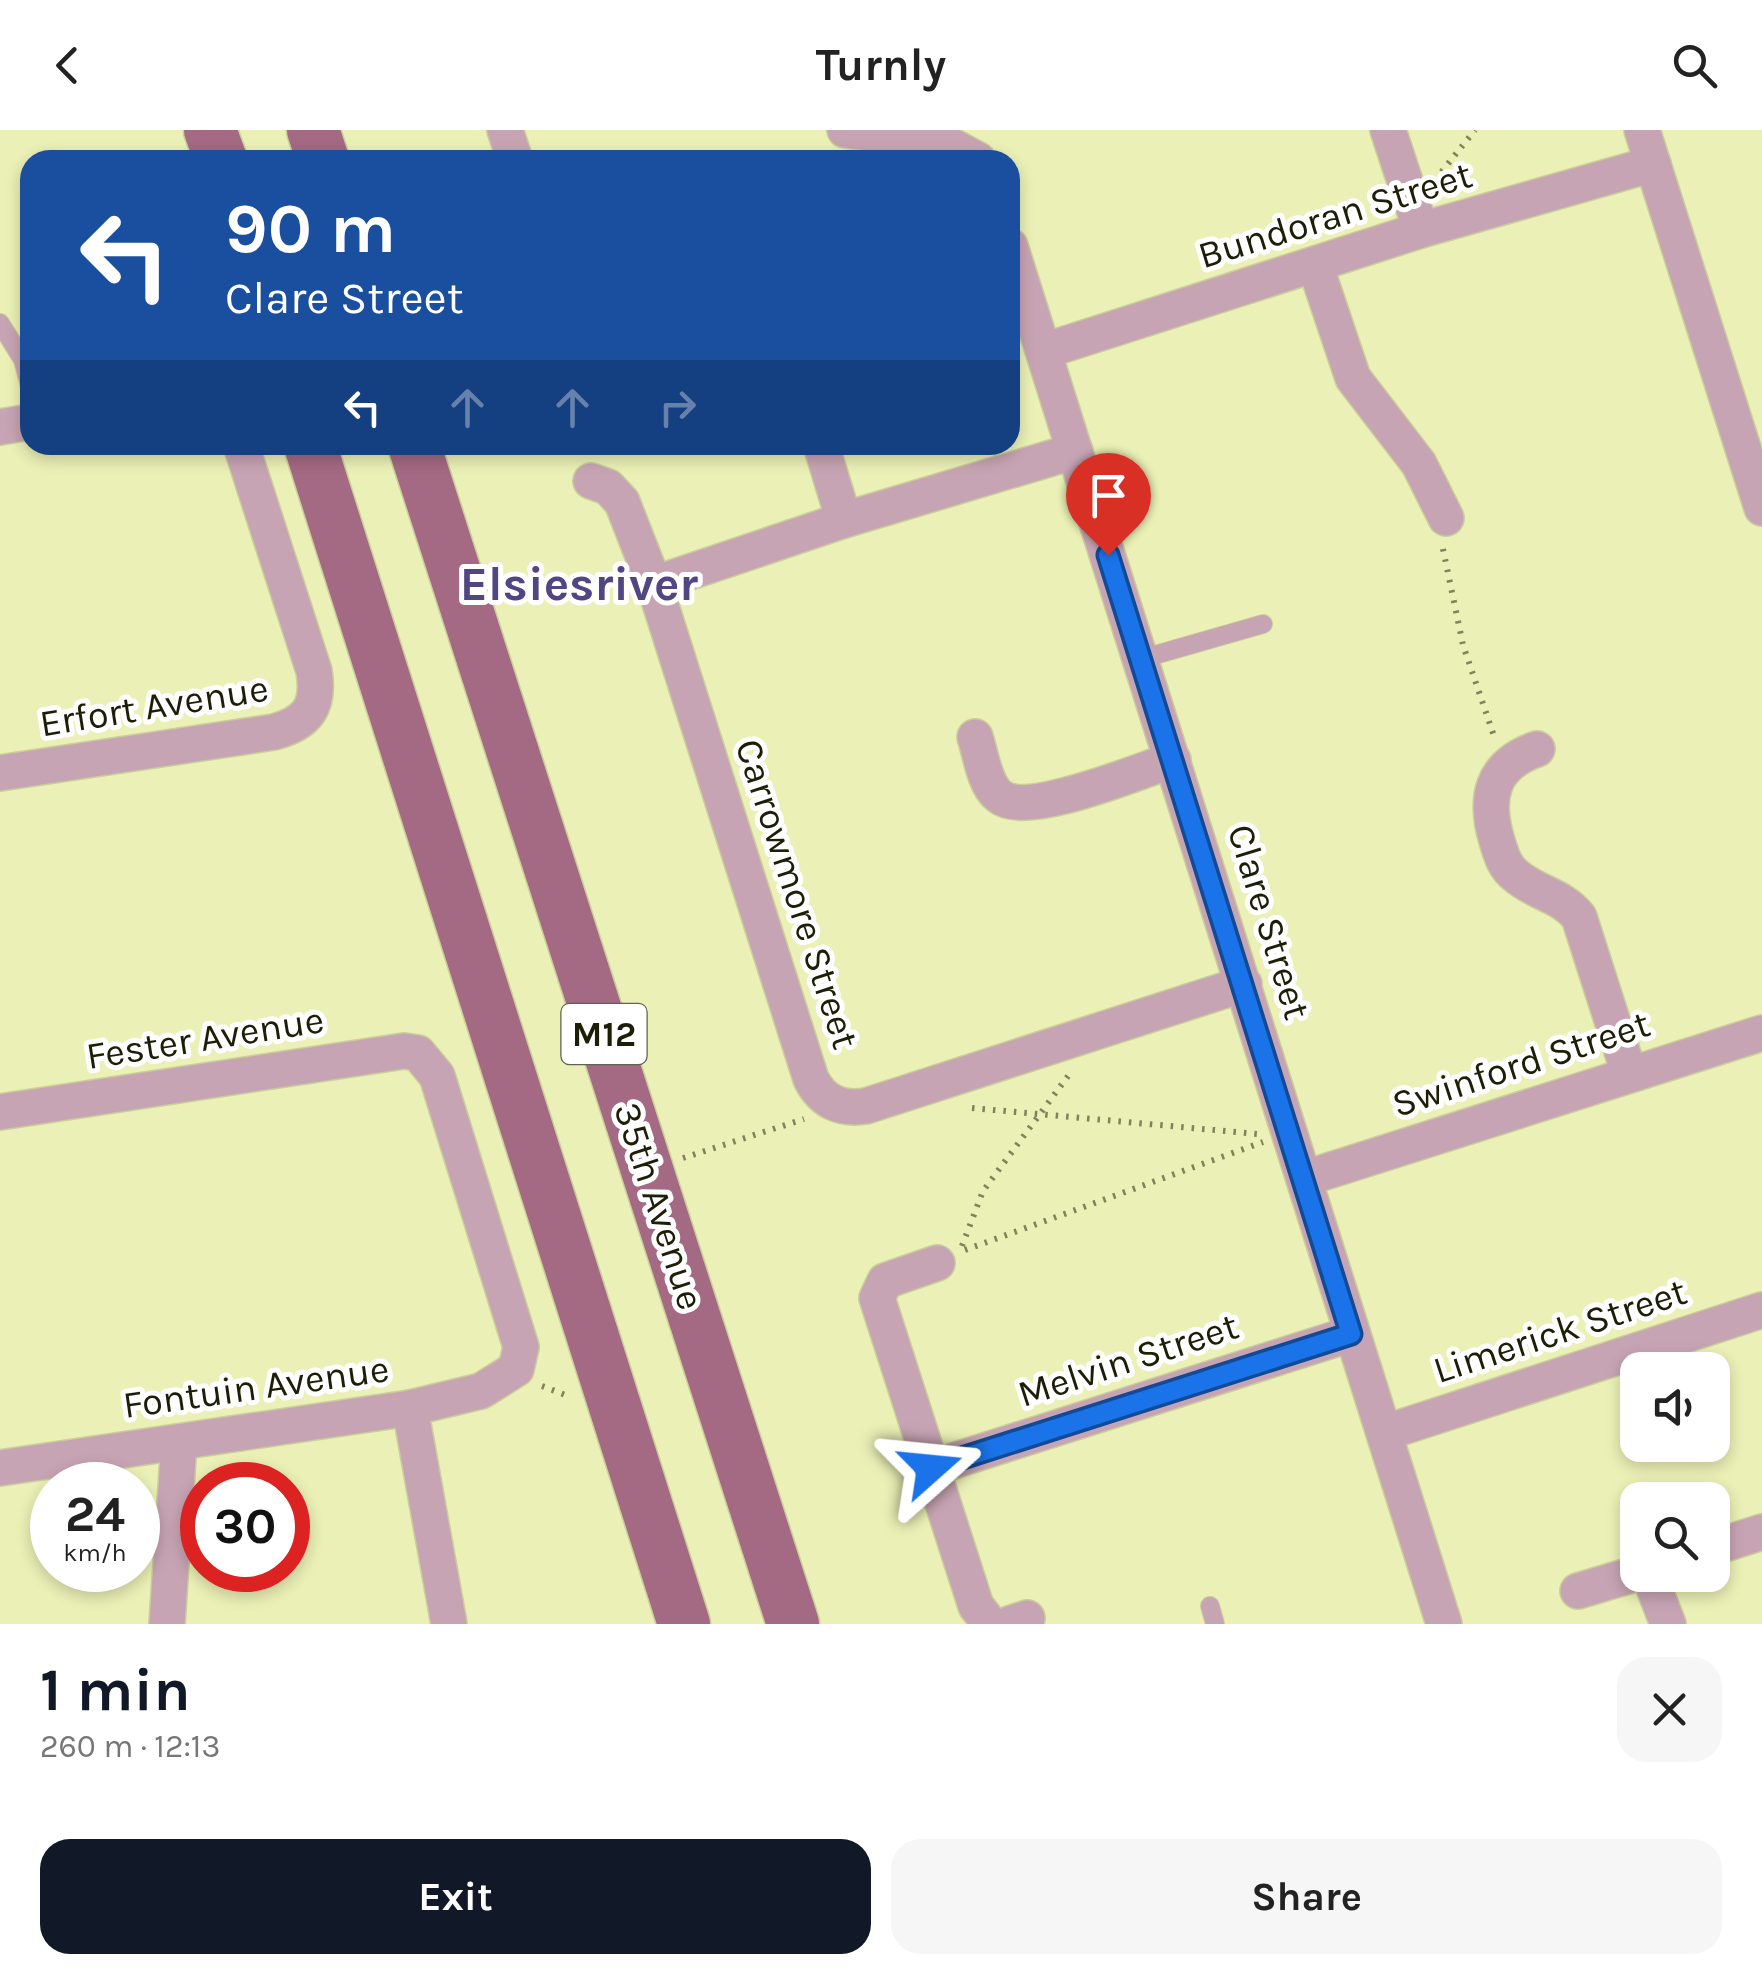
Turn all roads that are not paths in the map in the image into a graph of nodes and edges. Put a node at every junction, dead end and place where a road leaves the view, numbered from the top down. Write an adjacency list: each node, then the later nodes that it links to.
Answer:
1 (845, 130): 4 (street)
2 (1388, 130): 6 (street)
3 (1642, 130): 5 (street)
4 (959, 150)
5 (1653, 164): 6 (street, Bundoran Street); 18 (street)
6 (1421, 230): 7 (street, Bundoran Street)
7 (1314, 265): 10 (street, Bundoran Street); 19 (street)
8 (1020, 277): 10 (street, Clare Street)
9 (0, 322): 11 (lane)
10 (1044, 351): 12 (street, Clare Street)
11 (20, 355)
12 (1075, 451): 20 (street); 23 (street, Clare Street)
13 (244, 455): 27 (street, Erfort Avenue)
14 (313, 455): 49 (main road, M12)
15 (417, 455): 50 (main road, 35th Avenue / M12)
16 (824, 455): 20 (street)
17 (590, 481): 21 (street, Carrowmore Street)
18 (1762, 508)
19 (1446, 518)
20 (844, 520): 21 (street)
21 (654, 584): 28 (street, Carrowmore Street)
22 (1263, 624): 23 (lane)
23 (1141, 658): 26 (street, Clare Street)
24 (975, 738): 26 (street)
25 (1538, 749): 30 (street)
26 (1173, 760): 28 (street, Clare Street)
27 (0, 773)
28 (1244, 984): 32 (street, Clare Street)
29 (1762, 1033): 30 (street, Swinford Street)
30 (1630, 1073): 32 (street, Swinford Street)
31 (0, 1112): 36 (street, Fester Avenue)
32 (1306, 1178): 35 (street, Clare Street)
33 (937, 1263): 41 (street)
34 (1762, 1310): 38 (street, Limerick Street)
35 (1351, 1334): 38 (street, Clare Street); 41 (street, Melvin Street)
36 (516, 1369): 37 (street, Fontuin Avenue)
37 (410, 1408): 39 (street, Fontuin Avenue); 48 (street)
38 (1384, 1433): 52 (street, Clare Street)
39 (179, 1442): 40 (street, Fontuin Avenue); 47 (street)
40 (0, 1468)
41 (931, 1468): 51 (street)
42 (1762, 1532): 43 (street)
43 (1730, 1542)
44 (1620, 1578): 45 (street)
45 (1578, 1591)
46 (1656, 1592): 53 (street)
47 (168, 1624)
48 (448, 1624)
49 (684, 1624)
50 (792, 1624)
51 (990, 1624)
52 (1444, 1624)
53 (1668, 1624)

